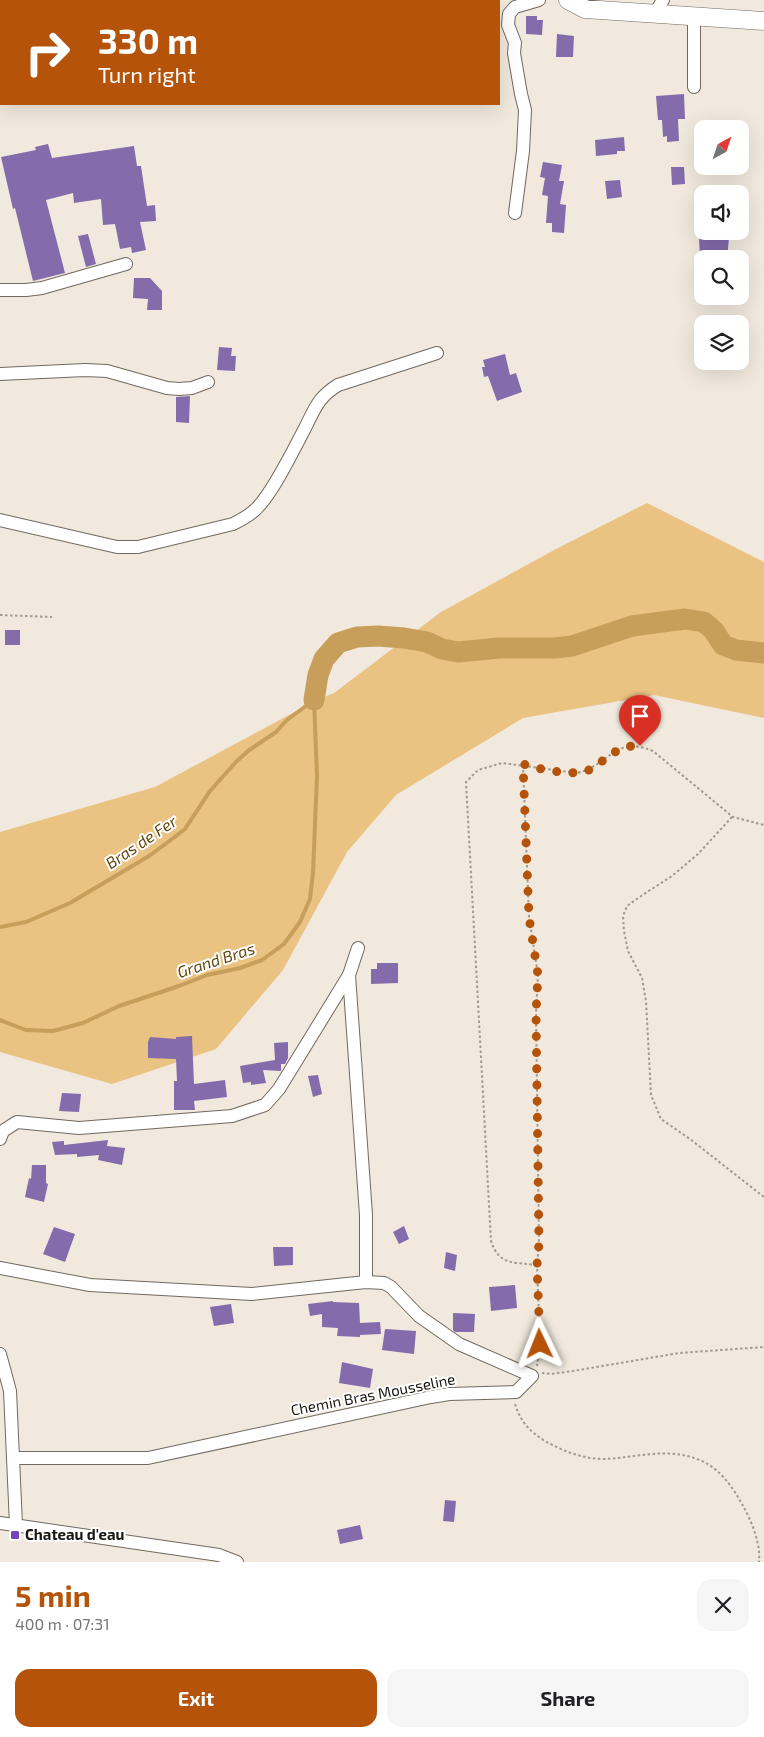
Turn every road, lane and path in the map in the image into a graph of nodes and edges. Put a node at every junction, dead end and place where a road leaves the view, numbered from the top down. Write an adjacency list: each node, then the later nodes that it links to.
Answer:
1 (539, 0): 7 (street)
2 (568, 0): 3 (street)
3 (659, 7): 4 (street)
4 (694, 16): 5 (street); 6 (street)
5 (764, 20)
6 (694, 87)
7 (515, 213)
8 (126, 264): 9 (street)
9 (0, 290)
10 (437, 352): 13 (street)
11 (0, 374): 12 (street)
12 (208, 382)
13 (0, 520)
14 (0, 615): 15 (path)
15 (52, 617)
16 (523, 764): 17 (path); 23 (path); 23 (path)
17 (733, 817): 18 (path); 22 (path)
18 (764, 825)
19 (358, 948): 20 (street)
20 (349, 975): 21 (street); 25 (street)
21 (0, 1138)
22 (764, 1197)
23 (537, 1265): 26 (path)
24 (0, 1268): 25 (street)
25 (366, 1282): 28 (street)
26 (764, 1347)
27 (0, 1354): 29 (street)
28 (516, 1392): 29 (street, Chemin Bras Mousseline); 32 (path)
29 (13, 1458): 31 (street)
30 (0, 1523): 31 (street)
31 (16, 1525): 34 (street)
32 (759, 1554): 33 (path); 35 (path)
33 (764, 1554)
34 (237, 1562)
35 (758, 1562)

